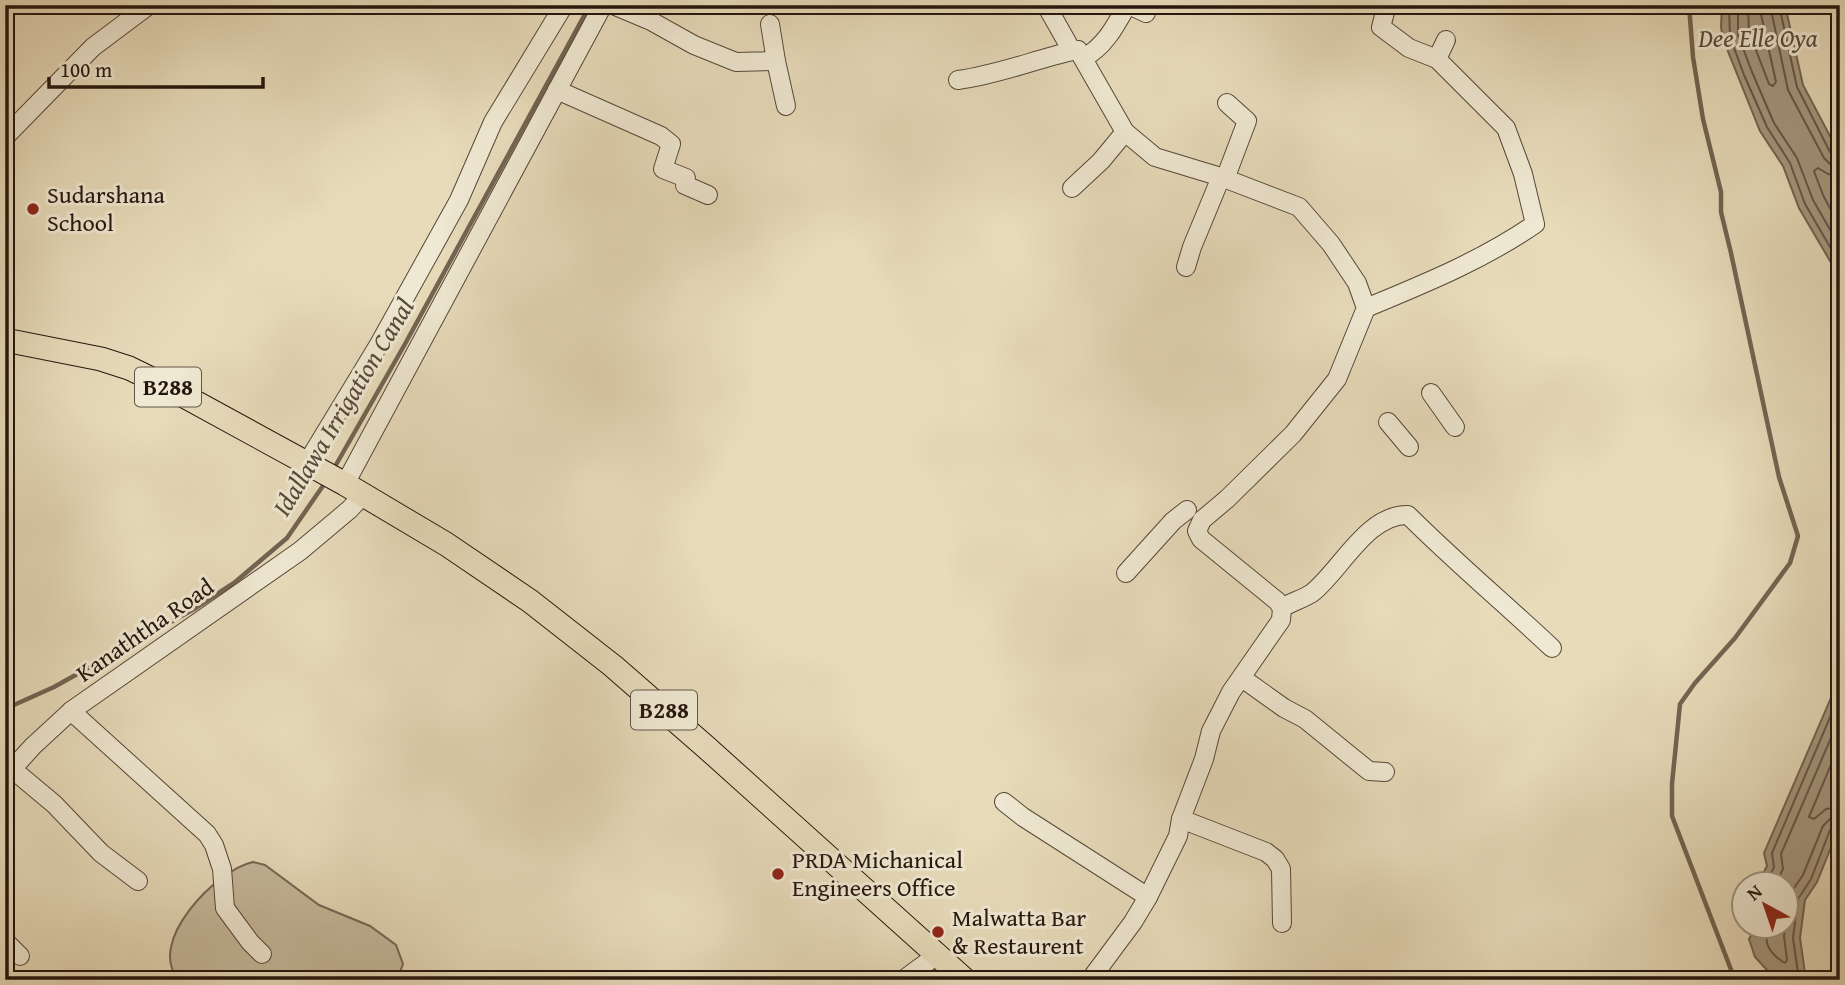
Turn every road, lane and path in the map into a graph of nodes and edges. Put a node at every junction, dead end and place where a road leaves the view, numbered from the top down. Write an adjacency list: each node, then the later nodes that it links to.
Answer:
1 (149, 5): 18 (street)
2 (564, 5): 29 (street)
3 (603, 5): 14 (street, Kanaththa Road)
4 (613, 5): 12 (street)
5 (1046, 5): 10 (street)
6 (1387, 5): 11 (street)
7 (1134, 8): 10 (street)
8 (770, 24): 12 (street)
9 (1446, 40): 11 (street)
10 (1077, 54): 13 (street); 17 (street)
11 (1437, 59): 23 (street)
12 (776, 61): 16 (street)
13 (958, 80)
14 (557, 90): 21 (street); 30 (street, Kanaththa Road)
15 (1227, 103): 19 (street)
16 (786, 106)
17 (1125, 132): 19 (street); 20 (street)
18 (5, 137)
19 (1223, 178): 22 (street); 23 (street)
20 (1072, 188)
21 (708, 195)
22 (1186, 267)
23 (1366, 308): 33 (street)
24 (5, 340): 29 (main road, B288)
25 (1431, 393): 27 (street)
26 (1388, 422): 28 (street)
27 (1455, 427)
28 (1409, 447)
29 (307, 463): 30 (main road, B288)
30 (355, 489): 36 (street, Kanaththa Road); 46 (main road, B288)
31 (1187, 510): 32 (street)
32 (1126, 573)
33 (1282, 608): 34 (street); 35 (street)
34 (1552, 648)
35 (1242, 678): 38 (street); 40 (street)
36 (71, 711): 37 (street); 45 (street, Kanaththa Road)
37 (8, 772): 41 (street)
38 (1385, 772)
39 (1004, 802): 42 (street)
40 (1181, 819): 42 (street); 43 (street)
41 (138, 881)
42 (1149, 897): 50 (street)
43 (1282, 923)
44 (5, 941): 47 (street)
45 (262, 954)
46 (937, 955): 48 (street); 49 (main road, B288)
47 (20, 956)
48 (902, 980)
49 (965, 980)
50 (1090, 980)

